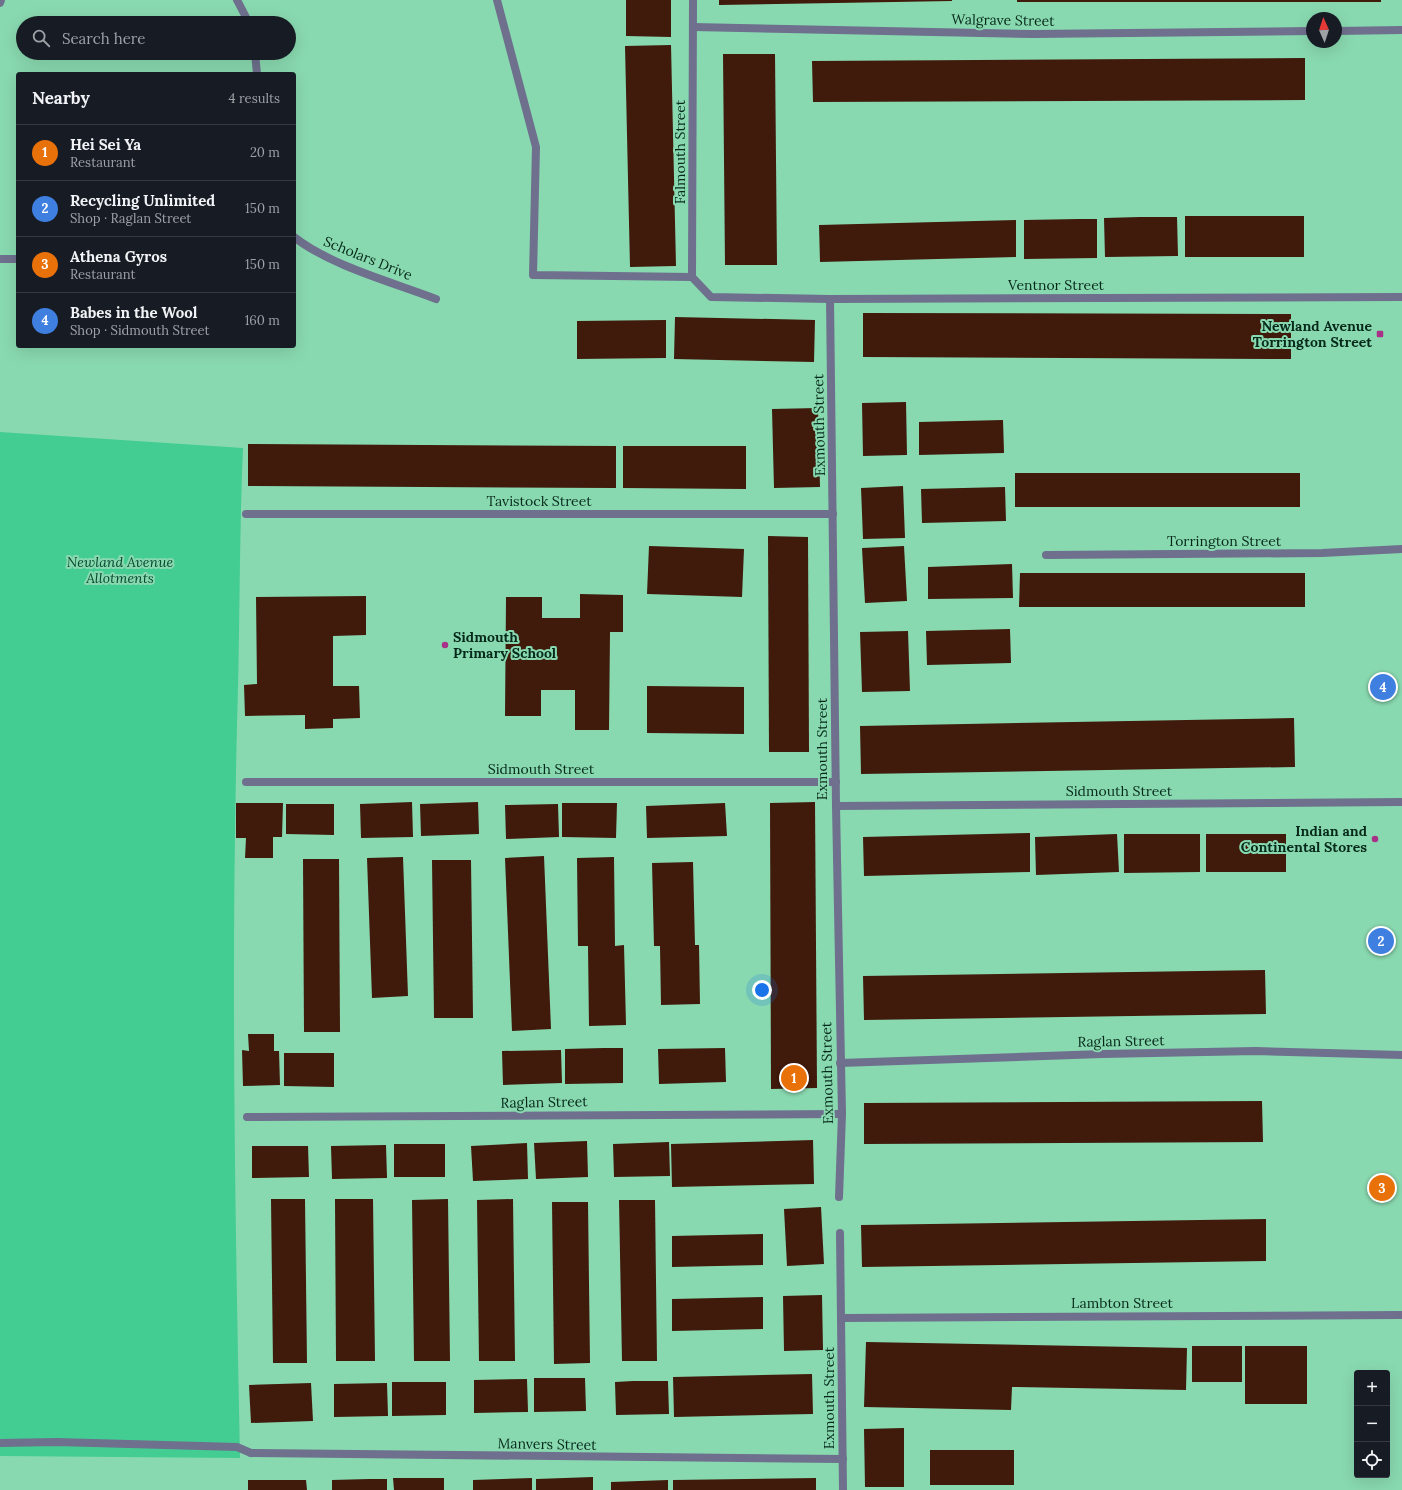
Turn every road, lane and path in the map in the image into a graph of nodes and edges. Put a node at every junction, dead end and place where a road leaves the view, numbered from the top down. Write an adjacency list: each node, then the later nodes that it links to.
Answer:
1 (237, 0): 4 (street)
2 (497, 0): 14 (street)
3 (693, 0): 5 (street, Falmouth Street)
4 (245, 16)
5 (694, 27): 7 (street, Walgrave Street); 14 (street, Falmouth Street)
6 (1402, 30): 8 (street)
7 (1306, 31)
8 (1342, 31)
9 (256, 60): 10 (street)
10 (257, 72)
11 (296, 238): 16 (street, Scholars Drive)
12 (0, 259): 13 (street)
13 (16, 259)
14 (692, 277): 17 (street, Ventnor Street)
15 (1402, 296): 17 (street, Ventnor Street)
16 (436, 299)
17 (830, 299): 19 (street, Exmouth Street)
18 (246, 514): 19 (street, Tavistock Street)
19 (833, 514): 23 (street, Exmouth Street)
20 (1402, 549): 21 (street, Torrington Street)
21 (1046, 555)
22 (246, 782): 23 (street, Sidmouth Street)
23 (836, 782): 25 (street, Exmouth Street)
24 (1402, 802): 25 (street, Sidmouth Street)
25 (836, 806): 27 (street, Exmouth Street)
26 (1402, 1055): 27 (street, Raglan Street)
27 (840, 1063): 28 (street, Exmouth Street)
28 (842, 1114): 29 (street, Raglan Street); 30 (street, Exmouth Street)
29 (247, 1117)
30 (839, 1197)
31 (840, 1233): 33 (street, Exmouth Street)
32 (1402, 1314): 33 (street, Lambton Street)
33 (842, 1318): 35 (street, Exmouth Street)
34 (0, 1443): 35 (street, Manvers Street)
35 (843, 1459): 36 (street, Exmouth Street)
36 (843, 1490)

